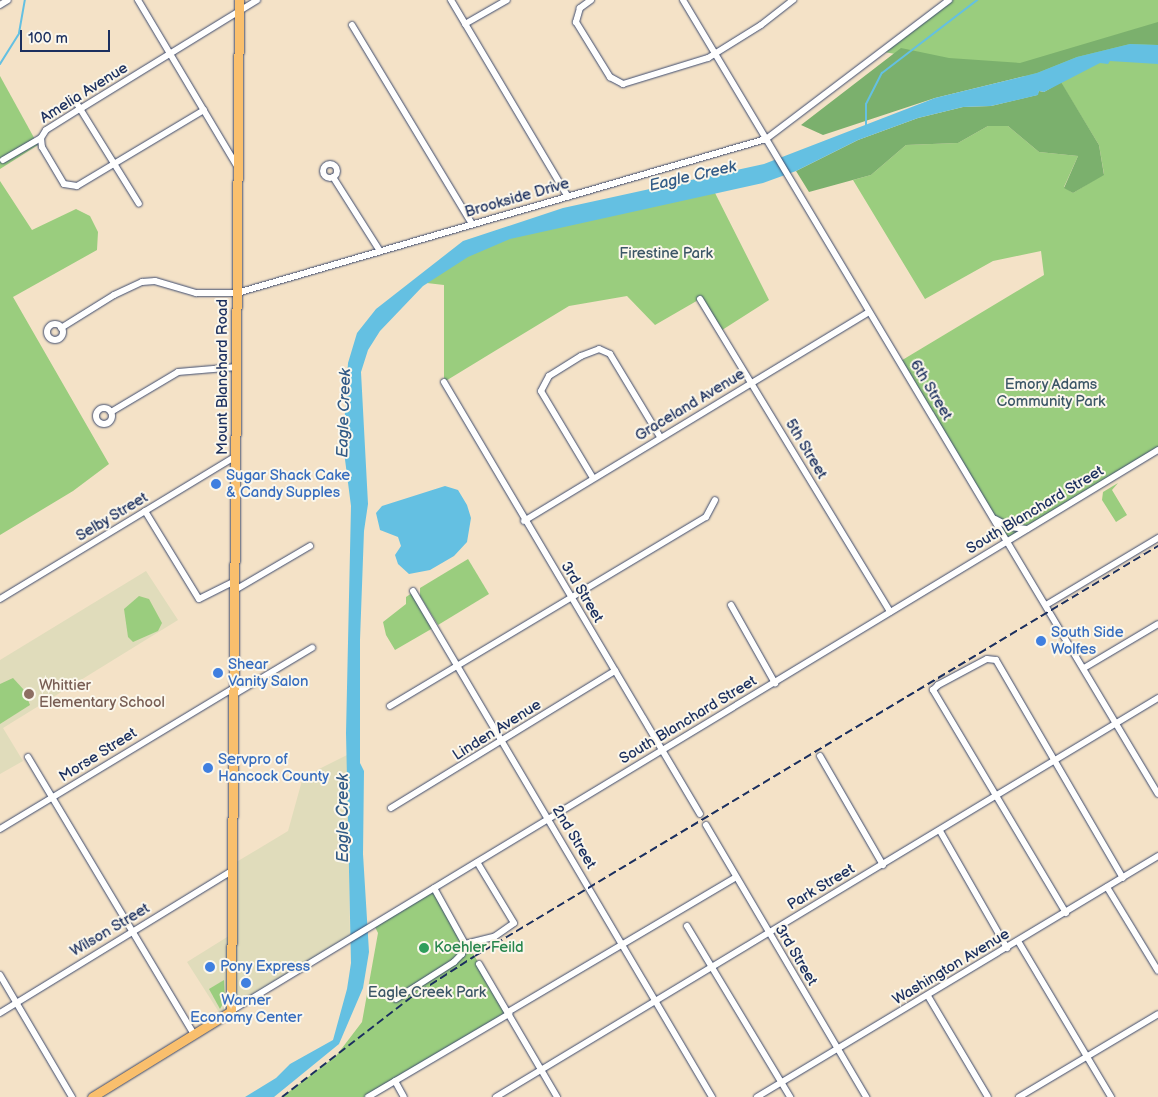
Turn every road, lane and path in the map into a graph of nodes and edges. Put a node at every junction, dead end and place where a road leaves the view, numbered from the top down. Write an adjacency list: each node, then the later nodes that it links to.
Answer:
1 (8, 0): 11 (street)
2 (138, 0): 15 (street)
3 (240, 0): 12 (main road, Mount Blanchard Road)
4 (257, 0): 12 (street, Amelia Avenue)
5 (450, 0): 13 (street)
6 (507, 0): 13 (street)
7 (591, 0): 16 (street)
8 (683, 0): 16 (street, 6th Street)
9 (793, 0): 16 (street)
10 (949, 0): 21 (street, Brookside Drive)
11 (0, 5)
12 (239, 11): 15 (street, Amelia Avenue); 24 (main road, Mount Blanchard Road)
13 (465, 24): 26 (street)
14 (352, 26): 28 (street)
15 (170, 54): 18 (street, Amelia Avenue); 19 (street)
16 (716, 54): 21 (street, 6th Street)
17 (74, 99): 18 (street)
18 (80, 109): 20 (street, Amelia Avenue); 23 (street)
19 (204, 110): 23 (street); 24 (street)
20 (41, 138): 22 (street, Amelia Avenue); 23 (street)
21 (766, 138): 26 (street, Brookside Drive); 32 (street, 6th Street)
22 (3, 160)
23 (114, 164): 27 (street)
24 (238, 167): 30 (main road, Mount Blanchard Road)
25 (333, 177): 29 (street)
26 (568, 196): 28 (street, Brookside Drive)
27 (139, 204)
28 (472, 224): 29 (street, Brookside Drive)
29 (380, 251): 30 (street, Brookside Drive)
30 (237, 293): 33 (street, Brookside Drive); 34 (main road, Mount Blanchard Road)
31 (700, 299): 36 (street, 5th Street)
32 (869, 312): 36 (street, Graceland Avenue); 44 (street, 6th Street)
33 (62, 328)
34 (237, 367): 37 (street); 40 (main road, Mount Blanchard Road)
35 (444, 382): 45 (street, 3rd Street)
36 (751, 383): 38 (street, Graceland Avenue); 56 (street, 5th Street)
37 (111, 412)
38 (660, 437): 41 (street, Graceland Avenue); 41 (street)
39 (1158, 450): 46 (street, South Blanchard Street)
40 (236, 456): 43 (street, Selby Street); 50 (main road, Mount Blanchard Road)
41 (593, 478): 45 (street, Graceland Avenue)
42 (715, 500): 52 (street)
43 (145, 511): 50 (street); 53 (street, Selby Street)
44 (994, 518): 46 (street); 48 (street, 6th Street)
45 (524, 521): 52 (street, 3rd Street)
46 (1029, 529): 48 (street, South Blanchard Street)
47 (1158, 538): 55 (street)
48 (1008, 541): 55 (street, 6th Street); 56 (street, South Blanchard Street)
49 (310, 546): 50 (street)
50 (235, 586): 63 (main road, Mount Blanchard Road)
51 (413, 591): 59 (street, 2nd Street)
52 (571, 596): 59 (street); 61 (street, 3rd Street)
53 (0, 598)
54 (732, 605): 62 (street)
55 (1046, 605): 60 (street, 6th Street)
56 (890, 612): 62 (street, South Blanchard Street)
57 (1158, 624): 60 (street)
58 (312, 648): 63 (street)
59 (458, 665): 65 (street); 67 (street, 2nd Street)
60 (1084, 668): 66 (street, 6th Street)
61 (615, 671): 67 (street, Linden Avenue); 68 (street, 3rd Street)
62 (775, 682): 68 (street, South Blanchard Street)
63 (235, 691): 74 (street, Morse Street); 84 (main road, Mount Blanchard Road)
64 (1158, 698): 66 (street, Park Street)
65 (390, 706)
66 (1116, 723): 71 (street, Park Street); 72 (street, 6th Street)
67 (503, 740): 75 (street, Linden Avenue); 77 (street, 2nd Street)
68 (662, 751): 76 (street, 3rd Street); 77 (street, South Blanchard Street)
69 (820, 756): 83 (street)
70 (28, 757): 74 (street)
71 (1053, 762): 73 (street, Park Street); 73 (street); 86 (street)
72 (1158, 794)
73 (997, 797): 80 (street, Park Street); 89 (street)
74 (51, 798): 79 (street, Morse Street); 91 (street)
75 (391, 808)
76 (700, 814)
77 (549, 818): 82 (street, South Blanchard Street); 95 (street, 2nd Street)
78 (706, 825): 85 (street, 3rd Street)
79 (0, 829)
80 (940, 831): 83 (street, Park Street); 96 (street)
81 (1158, 856): 86 (street, Washington Avenue)
82 (478, 862): 87 (street, South Blanchard Street); 94 (street)
83 (883, 865): 92 (street, Park Street)
84 (233, 870): 91 (street, Wilson Street); 105 (main road, Mount Blanchard Road)
85 (736, 877): 92 (street, 3rd Street); 95 (street)
86 (1122, 878): 88 (street, Washington Avenue)
87 (434, 888): 94 (street); 105 (street, South Blanchard Street)
88 (1107, 888): 89 (street, Washington Avenue); 99 (street)
89 (1066, 914): 93 (street, Washington Avenue)
90 (687, 926): 98 (street)
91 (131, 932): 104 (street, Wilson Street); 109 (street)
92 (769, 933): 98 (street, Park Street); 110 (street, 3rd Street)
93 (1018, 941): 96 (street, Washington Avenue); 111 (street)
94 (464, 944): 102 (street)
95 (623, 944): 103 (street, 2nd Street); 107 (street)
96 (1007, 948): 101 (street, Washington Avenue)
97 (479, 964): 107 (street)
98 (712, 968): 103 (street, Park Street); 114 (street)
99 (1158, 971)
100 (0, 976): 104 (street)
101 (928, 996): 110 (street, Washington Avenue); 125 (street)
102 (396, 999)
103 (656, 1001): 112 (street, Park Street); 121 (street, 2nd Street)
104 (16, 1003): 106 (street, Wilson Street); 115 (street)
105 (232, 1011): 109 (main road)
106 (0, 1013)
107 (508, 1013): 112 (street); 113 (street)
108 (1158, 1014): 111 (street)
109 (194, 1034): 116 (main road)
110 (838, 1049): 114 (street, Washington Avenue); 124 (street, 3rd Street)
111 (1086, 1057): 126 (street); 127 (street)
112 (541, 1070): 119 (street, Park Street); 120 (street)
113 (395, 1081): 117 (street); 118 (street)
114 (781, 1083): 122 (street, Washington Avenue); 123 (street)
115 (72, 1097)
116 (92, 1097)
117 (368, 1097)
118 (404, 1097)
119 (496, 1097)
120 (557, 1097)
121 (712, 1097)
122 (757, 1097)
123 (790, 1097)
124 (866, 1097)
125 (988, 1097)
126 (1018, 1097)
127 (1110, 1097)

